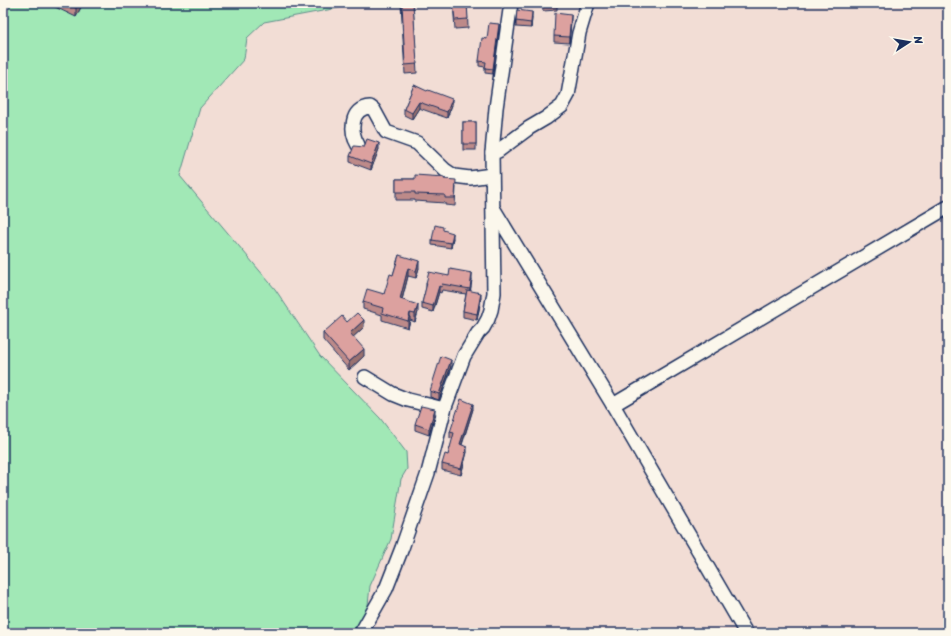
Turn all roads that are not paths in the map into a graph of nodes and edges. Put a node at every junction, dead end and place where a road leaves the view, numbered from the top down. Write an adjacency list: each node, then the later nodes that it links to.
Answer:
1 (511, 3): 4 (street)
2 (588, 3): 4 (street)
3 (358, 145): 5 (street)
4 (492, 153): 5 (street)
5 (492, 175): 7 (street)
6 (948, 207): 9 (street)
7 (493, 208): 9 (street); 10 (street)
8 (365, 377): 10 (street)
9 (612, 405): 12 (street)
10 (444, 408): 11 (street)
11 (361, 633)
12 (746, 633)

